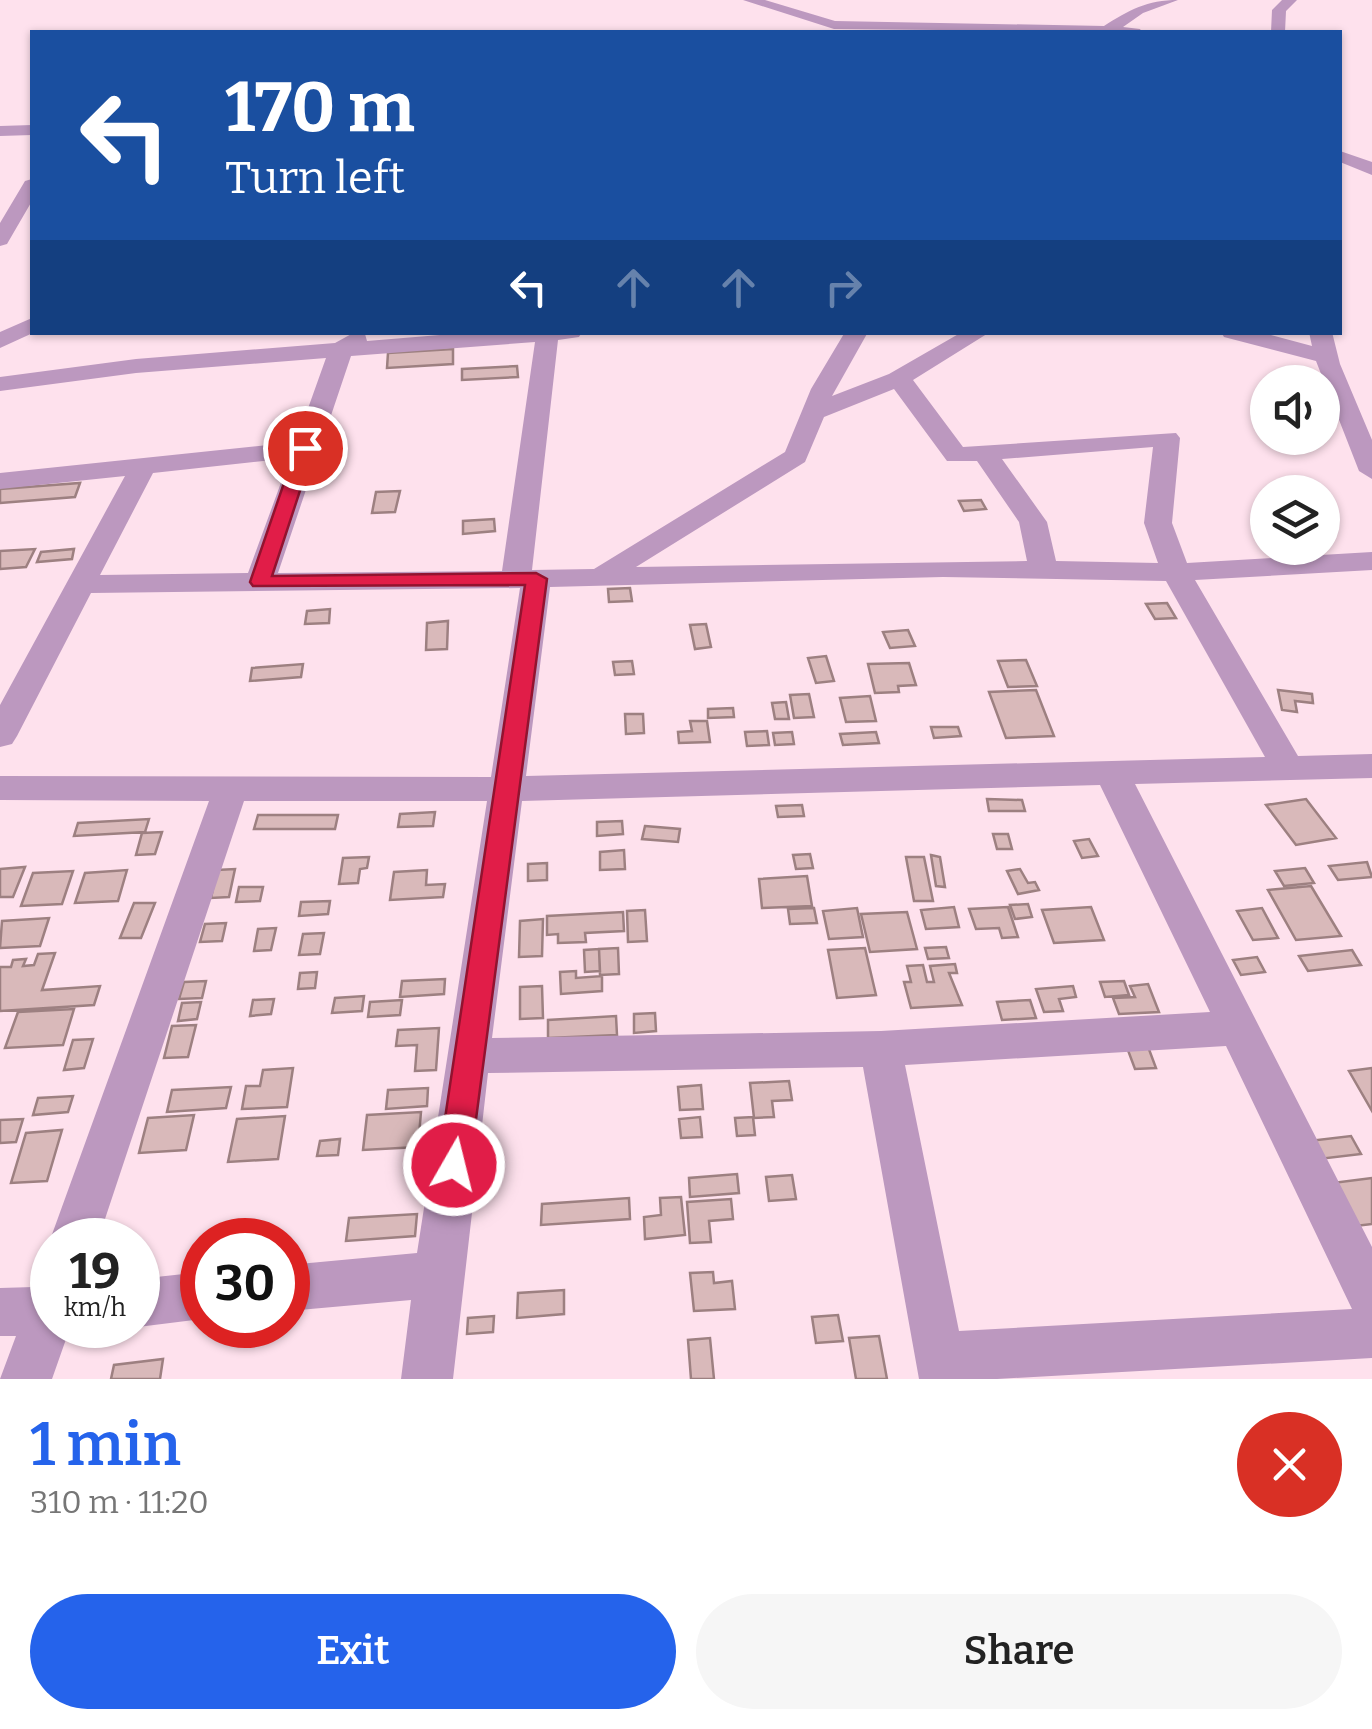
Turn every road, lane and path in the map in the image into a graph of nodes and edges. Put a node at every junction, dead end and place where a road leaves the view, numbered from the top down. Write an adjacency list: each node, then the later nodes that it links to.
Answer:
1 (750, 0): 4 (street)
2 (1171, 0): 6 (street)
3 (1290, 0): 7 (street)
4 (808, 26): 5 (street)
5 (1043, 30)
6 (1108, 30)
7 (1278, 30)
8 (30, 130): 9 (street)
9 (0, 131)
10 (1342, 157): 11 (street)
11 (1372, 169)
12 (30, 188): 13 (street)
13 (0, 240)
14 (30, 326): 21 (street)
15 (364, 335): 23 (street)
16 (537, 335): 23 (street); 40 (street)
17 (855, 335): 30 (street)
18 (974, 335): 25 (street)
19 (1241, 335): 24 (street)
20 (1247, 335): 22 (street)
21 (0, 340)
22 (1323, 345)
23 (342, 350): 26 (street); 31 (street)
24 (1287, 365)
25 (898, 379): 30 (street); 32 (street)
26 (0, 384)
27 (1340, 394): 29 (street)
28 (1340, 403): 34 (street)
29 (1372, 405)
30 (812, 413): 39 (street)
31 (305, 448): 33 (street); 41 (street)
32 (986, 453): 37 (street); 38 (street)
33 (144, 466): 35 (street); 42 (street)
34 (1372, 471)
35 (0, 481)
36 (1372, 561): 38 (street)
37 (1044, 570): 38 (street); 39 (street)
38 (1176, 572): 45 (street)
39 (600, 578): 40 (street)
40 (526, 579): 41 (street); 49 (street)
41 (260, 582): 42 (street)
42 (84, 584): 43 (street)
43 (0, 736)
44 (1372, 766): 45 (street)
45 (1288, 768): 46 (street)
46 (1112, 772): 49 (street); 50 (street)
47 (0, 788): 48 (street)
48 (231, 788): 49 (street); 53 (street)
49 (509, 788): 52 (street)
50 (1236, 1028): 51 (street); 56 (street)
51 (881, 1048): 52 (street); 61 (street)
52 (470, 1056): 54 (street)
53 (82, 1218)
54 (438, 1274): 55 (street); 63 (street)
55 (310, 1286)
56 (1372, 1298)
57 (30, 1310): 58 (street)
58 (0, 1312)
59 (1372, 1332): 61 (street)
60 (37, 1348): 62 (street)
61 (942, 1368)
62 (26, 1379)
63 (427, 1379)

